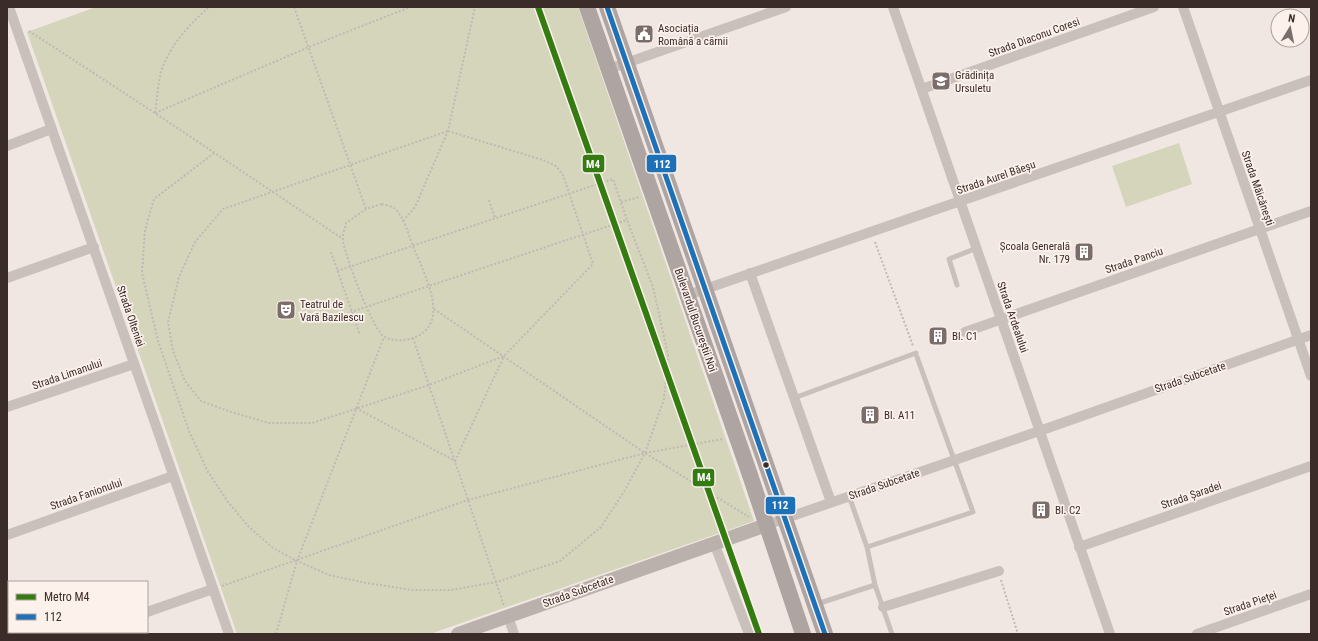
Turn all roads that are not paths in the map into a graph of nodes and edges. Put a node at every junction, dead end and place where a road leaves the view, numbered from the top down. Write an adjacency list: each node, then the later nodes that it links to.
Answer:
1 (587, 7): 9 (main road, Bulevardul Bucureștii Noi)
2 (607, 7): 8 (main road, Bulevardul Bucureștii Noi)
3 (786, 7): 8 (street)
4 (893, 7): 11 (street, Strada Ardealului)
5 (1154, 7): 11 (street, Strada Diaconu Coresi)
6 (1183, 7): 12 (street, Strada Măicănești)
7 (9, 13): 13 (street, Strada Olteniei)
8 (626, 63): 9 (street); 23 (main road, Bulevardul Bucureștii Noi)
9 (609, 69): 24 (main road, Bulevardul Bucureștii Noi)
10 (1311, 80): 12 (street, Strada Aurel Băeșu)
11 (922, 89): 15 (street, Strada Ardealului)
12 (1219, 112): 15 (street, Strada Aurel Băeșu); 17 (street, Strada Măicănești)
13 (51, 129): 14 (street); 18 (street, Strada Olteniei)
14 (7, 146)
15 (961, 202): 19 (street, Strada Ardealului); 20 (street, Strada Aurel Băeșu)
16 (1311, 211): 17 (street, Strada Panciu)
17 (1260, 228): 25 (street, Strada Panciu); 28 (street, Strada Măicănești)
18 (94, 247): 21 (street); 29 (street, Strada Olteniei)
19 (977, 248): 22 (lane); 25 (street, Strada Ardealului)
20 (750, 273): 23 (street, Strada Aurel Băeșu); 31 (street)
21 (7, 278)
22 (957, 285)
23 (705, 288): 24 (street, Strada Aurel Băeșu); 39 (main road, Bulevardul Bucureștii Noi)
24 (688, 295): 40 (main road, Bulevardul Bucureștii Noi)
25 (1001, 319): 26 (street, Strada Panciu); 33 (street, Strada Ardealului)
26 (965, 332)
27 (1311, 334): 28 (street, Strada Subcetate)
28 (1298, 339): 30 (street, Strada Măicănești); 33 (street, Strada Subcetate)
29 (134, 364): 32 (street, Strada Limanului); 36 (street, Strada Olteniei)
30 (1311, 376)
31 (794, 398): 34 (lane); 38 (street)
32 (7, 407)
33 (1039, 431): 34 (street, Strada Subcetate); 44 (street, Strada Ardealului)
34 (955, 460): 37 (street, Strada Subcetate); 43 (lane)
35 (1311, 466): 44 (street, Strada Șaradei)
36 (173, 476): 41 (street, Strada Fanionului); 47 (street, Strada Olteniei)
37 (849, 496): 38 (street, Strada Subcetate); 43 (lane)
38 (831, 502): 39 (street, Strada Subcetate)
39 (785, 518): 40 (street, Strada Subcetate); 49 (main road, Bulevardul Bucureștii Noi)
40 (766, 525): 42 (street, Strada Subcetate); 57 (main road, Bulevardul Bucureștii Noi)
41 (7, 535)
42 (714, 542): 52 (street, Strada Subcetate); 56 (street)
43 (867, 547): 46 (lane)
44 (1079, 547): 60 (street, Strada Ardealului)
45 (999, 571): 50 (street)
46 (874, 585): 49 (lane); 50 (lane)
47 (213, 589): 51 (street); 53 (street, Strada Olteniei)
48 (1311, 594): 61 (street, Strada Pieței)
49 (815, 605): 58 (main road, Bulevardul Bucureștii Noi)
50 (883, 607): 59 (lane)
51 (148, 612)
52 (507, 613): 54 (street, Strada Subcetate); 55 (street)
53 (229, 634)
54 (458, 634)
55 (514, 634)
56 (749, 634)
57 (803, 634)
58 (825, 634)
59 (892, 634)
60 (1110, 634)
61 (1197, 634)

